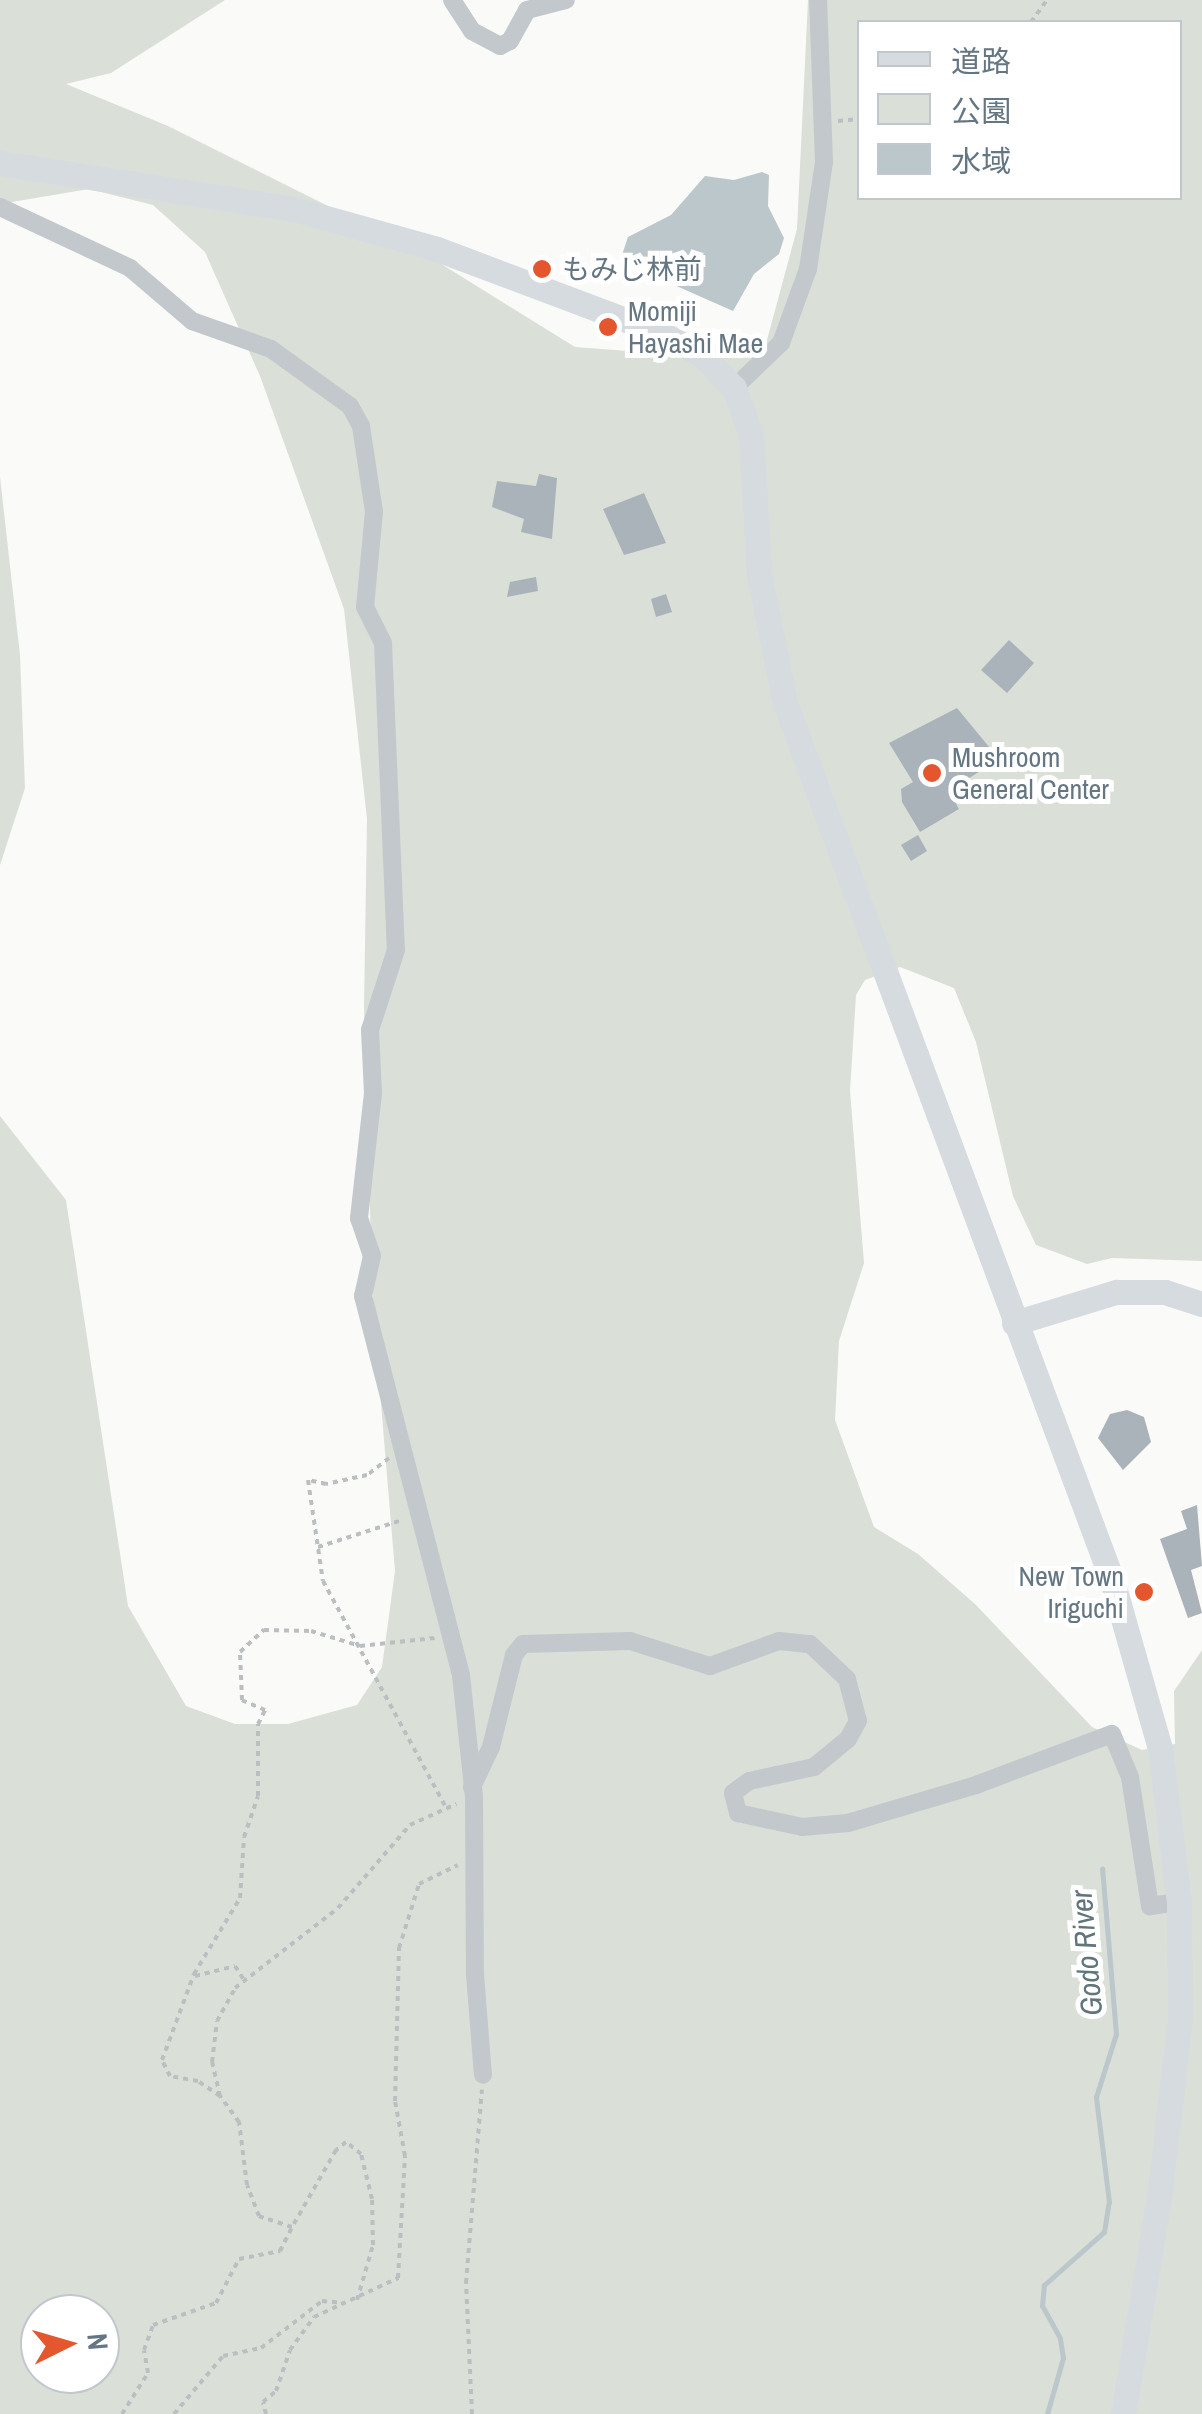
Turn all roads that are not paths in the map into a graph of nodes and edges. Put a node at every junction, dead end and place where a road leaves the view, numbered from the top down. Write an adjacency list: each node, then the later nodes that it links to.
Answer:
1 (452, 0): 2 (street)
2 (566, 0)
3 (818, 0): 6 (street)
4 (0, 163): 6 (street)
5 (0, 207): 9 (street)
6 (734, 388): 8 (street)
7 (1202, 1304): 8 (street)
8 (1014, 1323): 10 (street)
9 (473, 1792): 10 (street); 11 (street)
10 (1178, 1902): 12 (street)
11 (483, 2074)
12 (1123, 2414)

